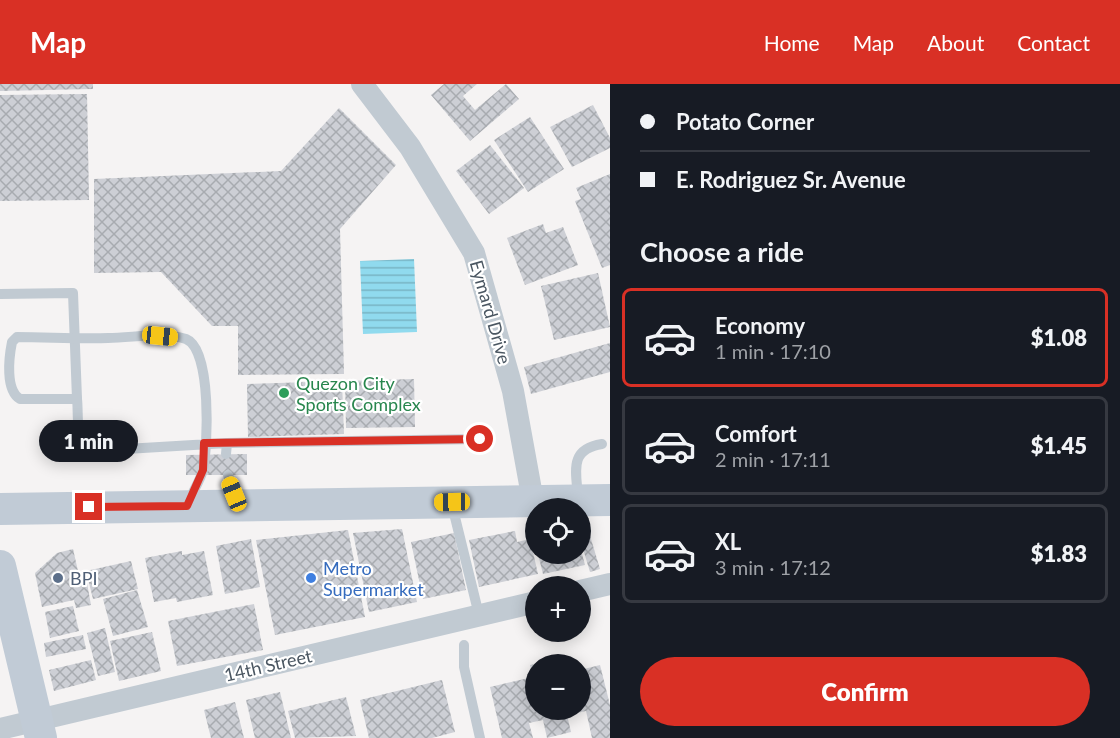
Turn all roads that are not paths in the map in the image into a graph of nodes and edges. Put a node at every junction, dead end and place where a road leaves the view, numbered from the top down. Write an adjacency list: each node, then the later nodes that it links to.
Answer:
1 (362, 84): 9 (street, Eymard Drive)
2 (0, 294): 3 (lane)
3 (76, 337): 4 (lane); 4 (lane); 6 (lane)
4 (77, 399): 6 (lane)
5 (480, 439): 6 (lane)
6 (204, 443): 16 (lane)
7 (602, 444): 10 (lane)
8 (228, 475): 15 (lane)
9 (532, 498)
10 (578, 498)
11 (591, 500): 12 (main road)
12 (610, 500)
13 (525, 501): 14 (main road)
14 (452, 502): 15 (main road); 22 (lane)
15 (239, 505): 16 (main road)
16 (187, 506): 17 (main road)
17 (0, 509)
18 (1, 575): 23 (main road)
19 (610, 584): 20 (street)
20 (591, 588)
21 (525, 604): 22 (street, 14th Street)
22 (478, 615): 26 (street, 14th Street)
23 (6, 617): 26 (main road)
24 (464, 645): 27 (lane)
25 (0, 729): 26 (street, 14th Street)
26 (39, 729)
27 (480, 738)

